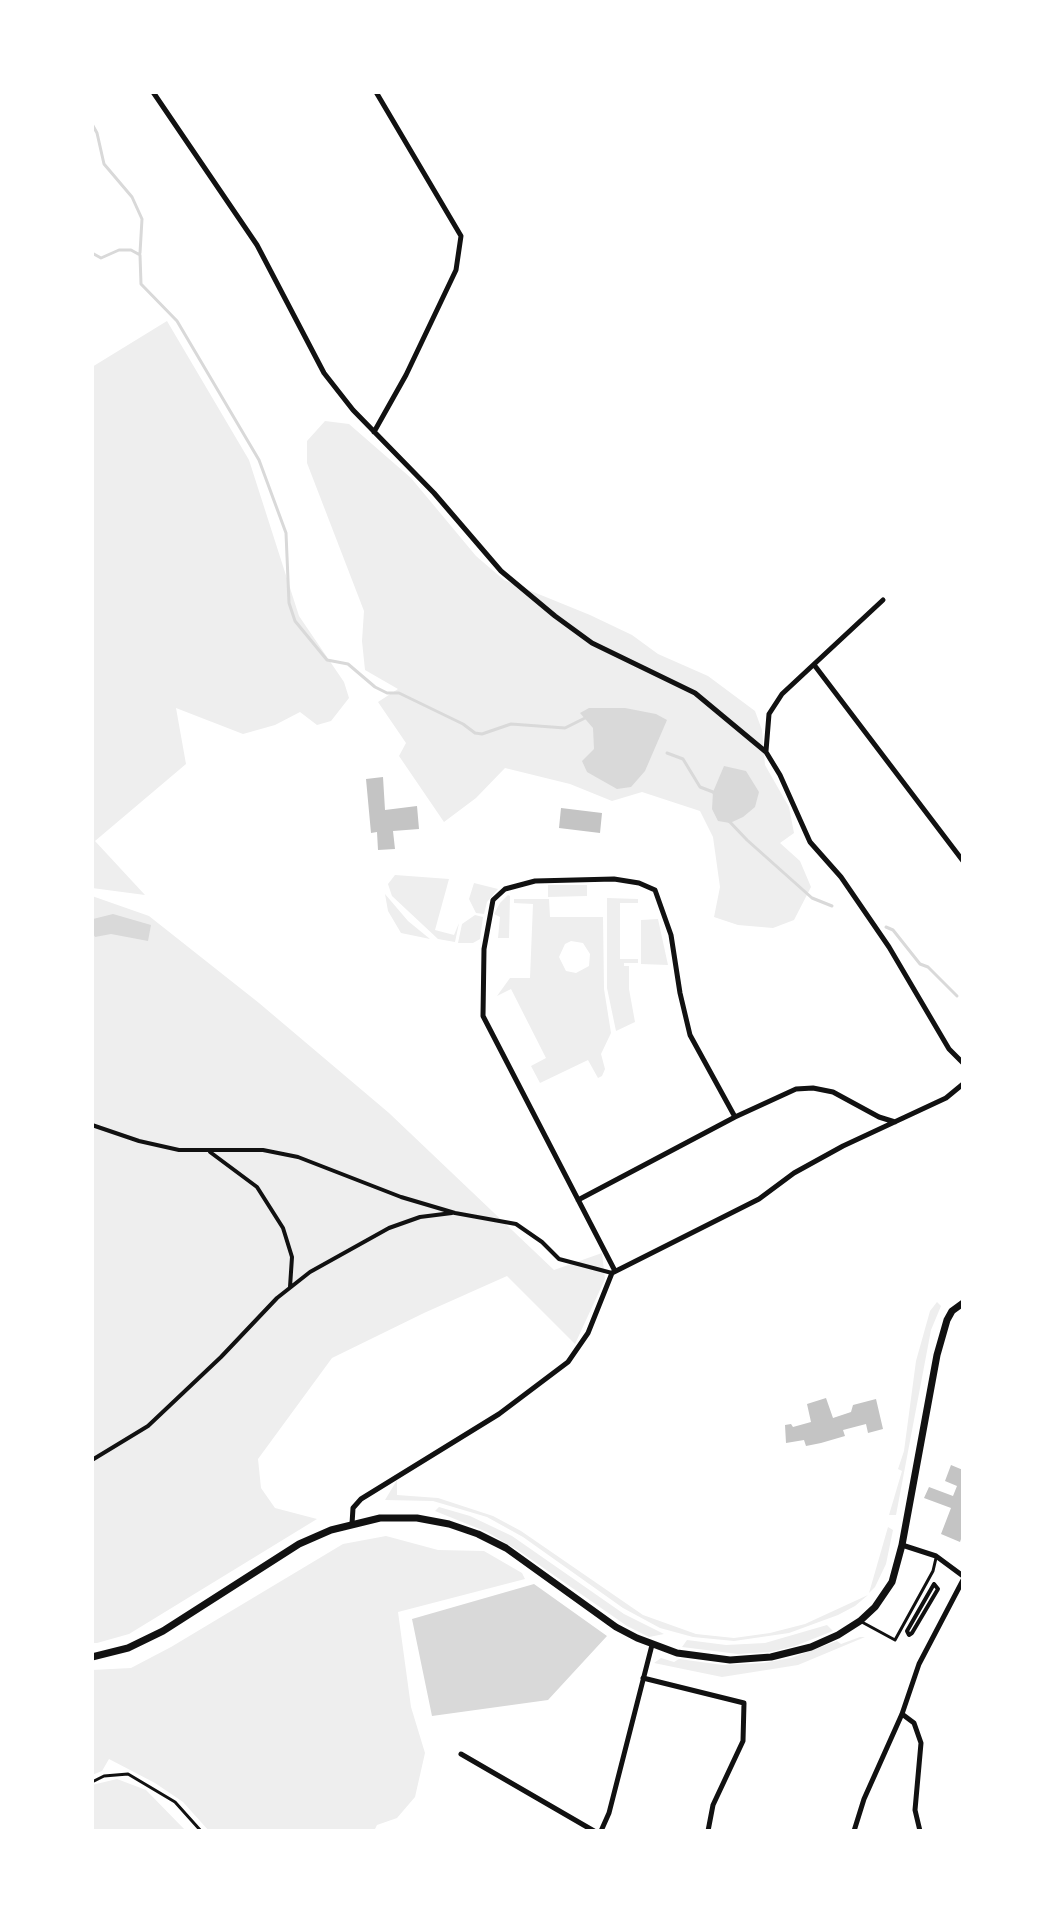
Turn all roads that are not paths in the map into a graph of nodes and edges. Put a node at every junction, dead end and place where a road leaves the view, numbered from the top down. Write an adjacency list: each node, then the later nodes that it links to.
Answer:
1 (153, 92): 3 (street)
2 (376, 92): 3 (street)
3 (374, 432): 6 (street)
4 (883, 600): 5 (street)
5 (815, 666): 6 (street); 7 (street)
6 (766, 752): 8 (street)
7 (963, 861)
8 (963, 1063)
9 (963, 1084): 11 (street)
10 (735, 1117): 11 (street); 14 (street); 14 (street)
11 (895, 1122): 16 (street)
12 (94, 1126): 13 (street)
13 (208, 1151): 15 (street); 17 (street)
14 (578, 1200): 16 (street)
15 (455, 1213): 16 (street); 17 (street)
16 (613, 1272): 20 (street)
17 (289, 1288): 19 (street)
18 (963, 1303): 21 (street)
19 (92, 1460)
20 (352, 1524): 26 (street); 27 (street)
21 (902, 1545): 22 (street); 25 (street)
22 (936, 1556): 23 (street); 25 (lane)
23 (963, 1578): 29 (street)
24 (932, 1586): 24 (street)
25 (860, 1621): 26 (street)
26 (652, 1645): 28 (street)
27 (92, 1657)
28 (643, 1678): 34 (street); 35 (street)
29 (902, 1714): 36 (street); 37 (street)
30 (461, 1754): 33 (street)
31 (92, 1782): 32 (lane)
32 (201, 1831)
33 (594, 1831)
34 (601, 1831)
35 (708, 1831)
36 (854, 1831)
37 (920, 1831)

